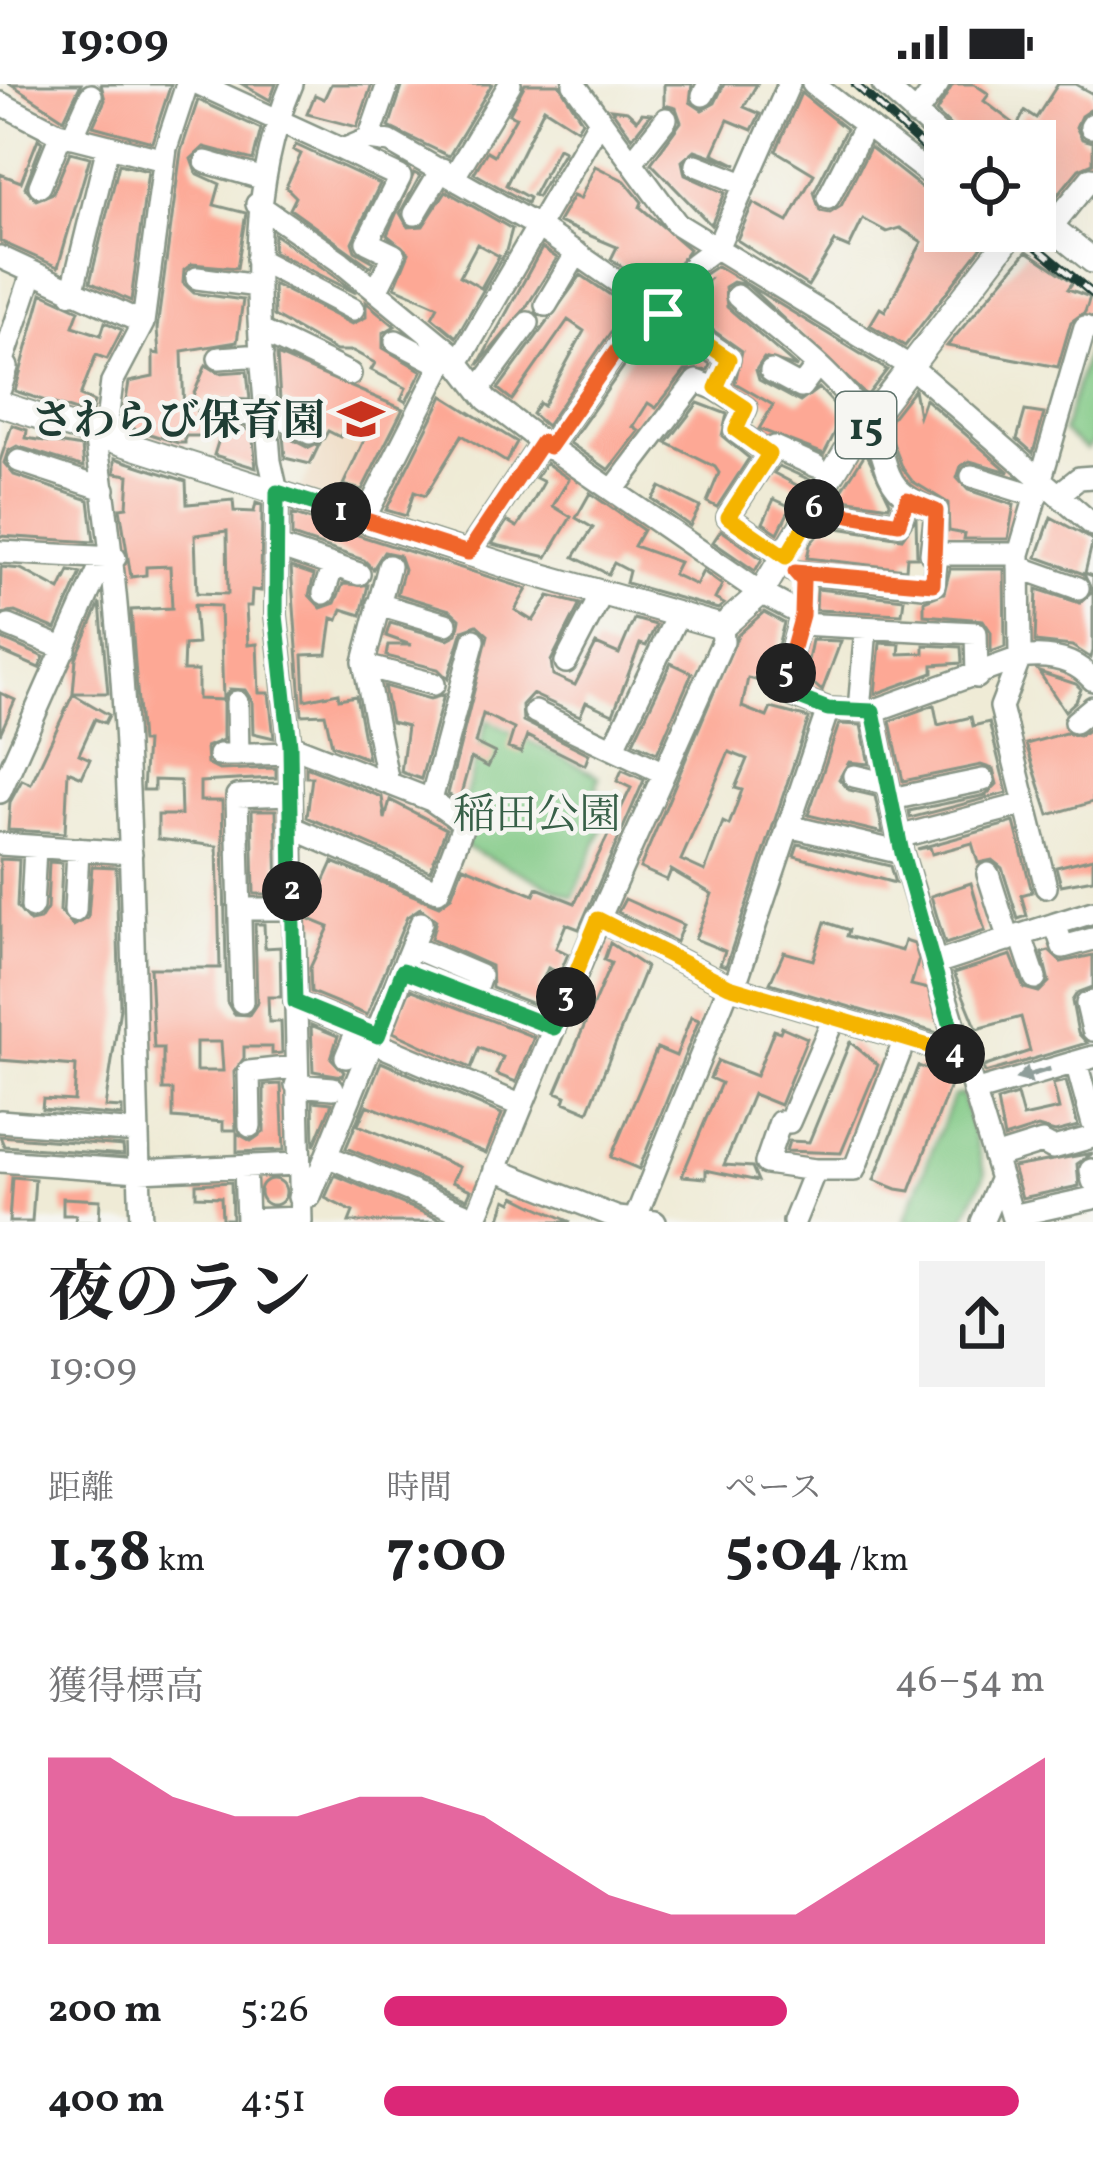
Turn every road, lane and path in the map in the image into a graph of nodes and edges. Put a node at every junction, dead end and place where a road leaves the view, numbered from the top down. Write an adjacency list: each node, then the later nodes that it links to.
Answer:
1 (187, 84): 23 (street)
2 (199, 84): 16 (street)
3 (292, 84): 16 (street)
4 (388, 84): 20 (street)
5 (510, 84): 28 (street)
6 (574, 84): 14 (street)
7 (789, 84): 31 (street)
8 (813, 84): 18 (street)
9 (884, 84): 13 (street)
10 (938, 84): 13 (street)
11 (91, 95): 19 (street)
12 (0, 103): 19 (street)
13 (915, 115): 17 (street)
14 (600, 119): 25 (street); 37 (street)
15 (666, 119): 25 (street)
16 (282, 122): 22 (street); 29 (street)
17 (924, 123)
18 (865, 125): 27 (street); 33 (street)
19 (67, 135): 21 (street); 32 (street)
20 (369, 139): 22 (street); 28 (street)
21 (108, 146): 23 (street); 49 (street)
22 (343, 150): 48 (street)
23 (164, 160): 54 (street)
24 (206, 162): 29 (street)
25 (632, 162): 39 (street)
26 (696, 165): 31 (street)
27 (924, 170)
28 (448, 172): 36 (street); 37 (street)
29 (261, 178): 34 (street)
30 (1091, 178): 35 (street)
31 (744, 184): 39 (street)
32 (40, 186)
33 (828, 198)
34 (257, 204): 43 (street); 48 (street)
35 (1056, 205)
36 (415, 214)
37 (537, 226): 41 (street); 61 (street)
38 (1056, 242): 44 (main road)
39 (718, 246): 53 (street); 63 (street)
40 (1007, 252): 63 (main road, 15)
41 (577, 254): 51 (street); 53 (street)
42 (0, 257): 45 (street)
43 (257, 260): 47 (street); 52 (street)
44 (1093, 261)
45 (32, 274): 49 (street); 67 (street)
46 (197, 278): 47 (street)
47 (258, 286): 57 (street)
48 (376, 291): 61 (street)
49 (71, 293): 54 (street)
50 (737, 296): 62 (street)
51 (546, 305)
52 (353, 309)
53 (656, 309): 66 (street); 75 (street)
54 (143, 323): 74 (street)
55 (528, 323): 68 (street)
56 (1085, 327): 84 (street)
57 (261, 331): 59 (street); 65 (street)
58 (396, 341): 61 (street)
59 (262, 356): 60 (street); 71 (street)
60 (219, 358)
61 (450, 359): 68 (street); 87 (street)
62 (817, 366): 64 (street); 72 (street)
63 (911, 367): 72 (main road, 15); 84 (street)
64 (771, 371)
65 (350, 374)
66 (716, 388): 76 (street); 82 (street)
67 (0, 389)
68 (479, 389): 75 (street)
69 (0, 404): 74 (main road)
70 (212, 412): 71 (street)
71 (266, 412): 73 (street); 83 (street)
72 (868, 422): 85 (street); 86 (main road, 15)
73 (310, 433)
74 (100, 436): 81 (street); 83 (main road)
75 (545, 444): 82 (street); 91 (street)
76 (769, 454): 78 (street); 95 (street)
77 (20, 461): 81 (street)
78 (816, 466)
79 (972, 476): 84 (street)
80 (1093, 477): 84 (street)
81 (104, 489): 93 (street)
82 (613, 490): 101 (street)
83 (277, 492): 87 (main road); 89 (street)
84 (1046, 492): 88 (street); 94 (street)
85 (907, 499): 86 (street); 92 (street)
86 (814, 508): 95 (main road, 15)
87 (364, 519): 91 (main road)
88 (1093, 525)
89 (278, 547): 96 (street); 124 (street)
90 (0, 552): 93 (street)
91 (468, 553): 102 (main road)
92 (937, 557): 94 (street); 95 (street)
93 (110, 558): 111 (street); 142 (street)
94 (1019, 561): 99 (street); 112 (street)
95 (788, 563): 101 (main road, 15); 105 (street)
96 (333, 565): 98 (street); 100 (street)
97 (389, 566): 103 (street)
98 (358, 574)
99 (1078, 588)
100 (324, 593)
101 (761, 593): 105 (street); 108 (main road, 15)
102 (602, 595): 104 (main road); 113 (street)
103 (377, 604): 106 (street); 114 (street)
104 (676, 618): 108 (main road); 125 (street)
105 (800, 620): 109 (street); 120 (street)
106 (446, 624)
107 (9, 626): 111 (street)
108 (722, 627): 127 (street)
109 (866, 628): 115 (street); 121 (street)
110 (474, 640): 134 (street)
111 (64, 649): 126 (street)
112 (1021, 658): 115 (street); 116 (street); 135 (street)
113 (566, 662)
114 (364, 666): 117 (street); 130 (street)
115 (977, 677): 121 (street)
116 (1093, 680)
117 (434, 684)
118 (237, 702): 124 (street)
119 (1093, 707): 123 (street)
120 (828, 709): 121 (street); 137 (street)
121 (866, 711): 132 (street)
122 (535, 712): 125 (street)
123 (1075, 722)
124 (290, 749): 130 (street); 133 (street)
125 (613, 749): 127 (street)
126 (9, 751): 131 (street)
127 (664, 773): 150 (street)
128 (854, 776): 132 (street)
129 (983, 780): 132 (street)
130 (388, 783): 134 (street)
131 (0, 792)
132 (890, 792): 139 (street)
133 (291, 794): 136 (street); 146 (street)
134 (431, 800): 136 (street)
135 (1025, 804): 139 (street); 144 (street)
136 (291, 827): 147 (street)
137 (786, 831): 139 (street); 159 (street)
138 (0, 844): 140 (street)
139 (900, 845): 156 (street)
140 (35, 847): 141 (street); 145 (street)
141 (77, 849): 142 (street); 148 (street)
142 (131, 853): 179 (street)
143 (988, 874): 153 (street)
144 (1046, 887)
145 (32, 907)
146 (240, 909): 147 (street); 161 (street)
147 (293, 909): 162 (street)
148 (75, 911)
149 (1093, 912): 152 (street)
150 (598, 919): 159 (street); 165 (street)
151 (421, 922): 155 (street)
152 (1055, 924): 153 (street); 154 (street)
153 (1015, 938): 156 (street); 158 (street)
154 (1093, 939)
155 (412, 947): 157 (street); 160 (street)
156 (933, 964): 169 (street)
157 (403, 970): 160 (street); 167 (street)
158 (1035, 978)
159 (732, 987): 164 (street); 193 (street)
160 (473, 997): 165 (street)
161 (242, 1002)
162 (295, 1002): 167 (street); 172 (street)
163 (1093, 1002): 166 (street)
164 (834, 1018): 168 (street); 187 (street)
165 (554, 1028): 175 (street)
166 (1093, 1030)
167 (371, 1036): 170 (street); 175 (street); 181 (street)
168 (905, 1039): 169 (street); 187 (street)
169 (959, 1055): 174 (street)
170 (346, 1057)
171 (1084, 1059): 174 (street, one-way to 174); 177 (street)
172 (296, 1076): 173 (street); 178 (street); 183 (street)
173 (333, 1088)
174 (974, 1092): 185 (street)
175 (522, 1106): 186 (street)
176 (0, 1121): 179 (street)
177 (1093, 1124)
178 (250, 1126)
179 (138, 1132): 188 (street)
180 (1093, 1137): 185 (street)
181 (327, 1156): 190 (street); 192 (street)
182 (0, 1162): 188 (street)
183 (298, 1164): 184 (street); 190 (street)
184 (244, 1167): 188 (street); 190 (street)
185 (997, 1168): 191 (street); 197 (street)
186 (495, 1169): 192 (street); 193 (street)
187 (815, 1170): 196 (street)
188 (139, 1171): 194 (street)
189 (1093, 1198): 191 (street)
190 (300, 1212)
191 (1013, 1219)
192 (475, 1220)
193 (635, 1221): 195 (street)
194 (141, 1222)
195 (656, 1222)
196 (794, 1222)
197 (982, 1222)

